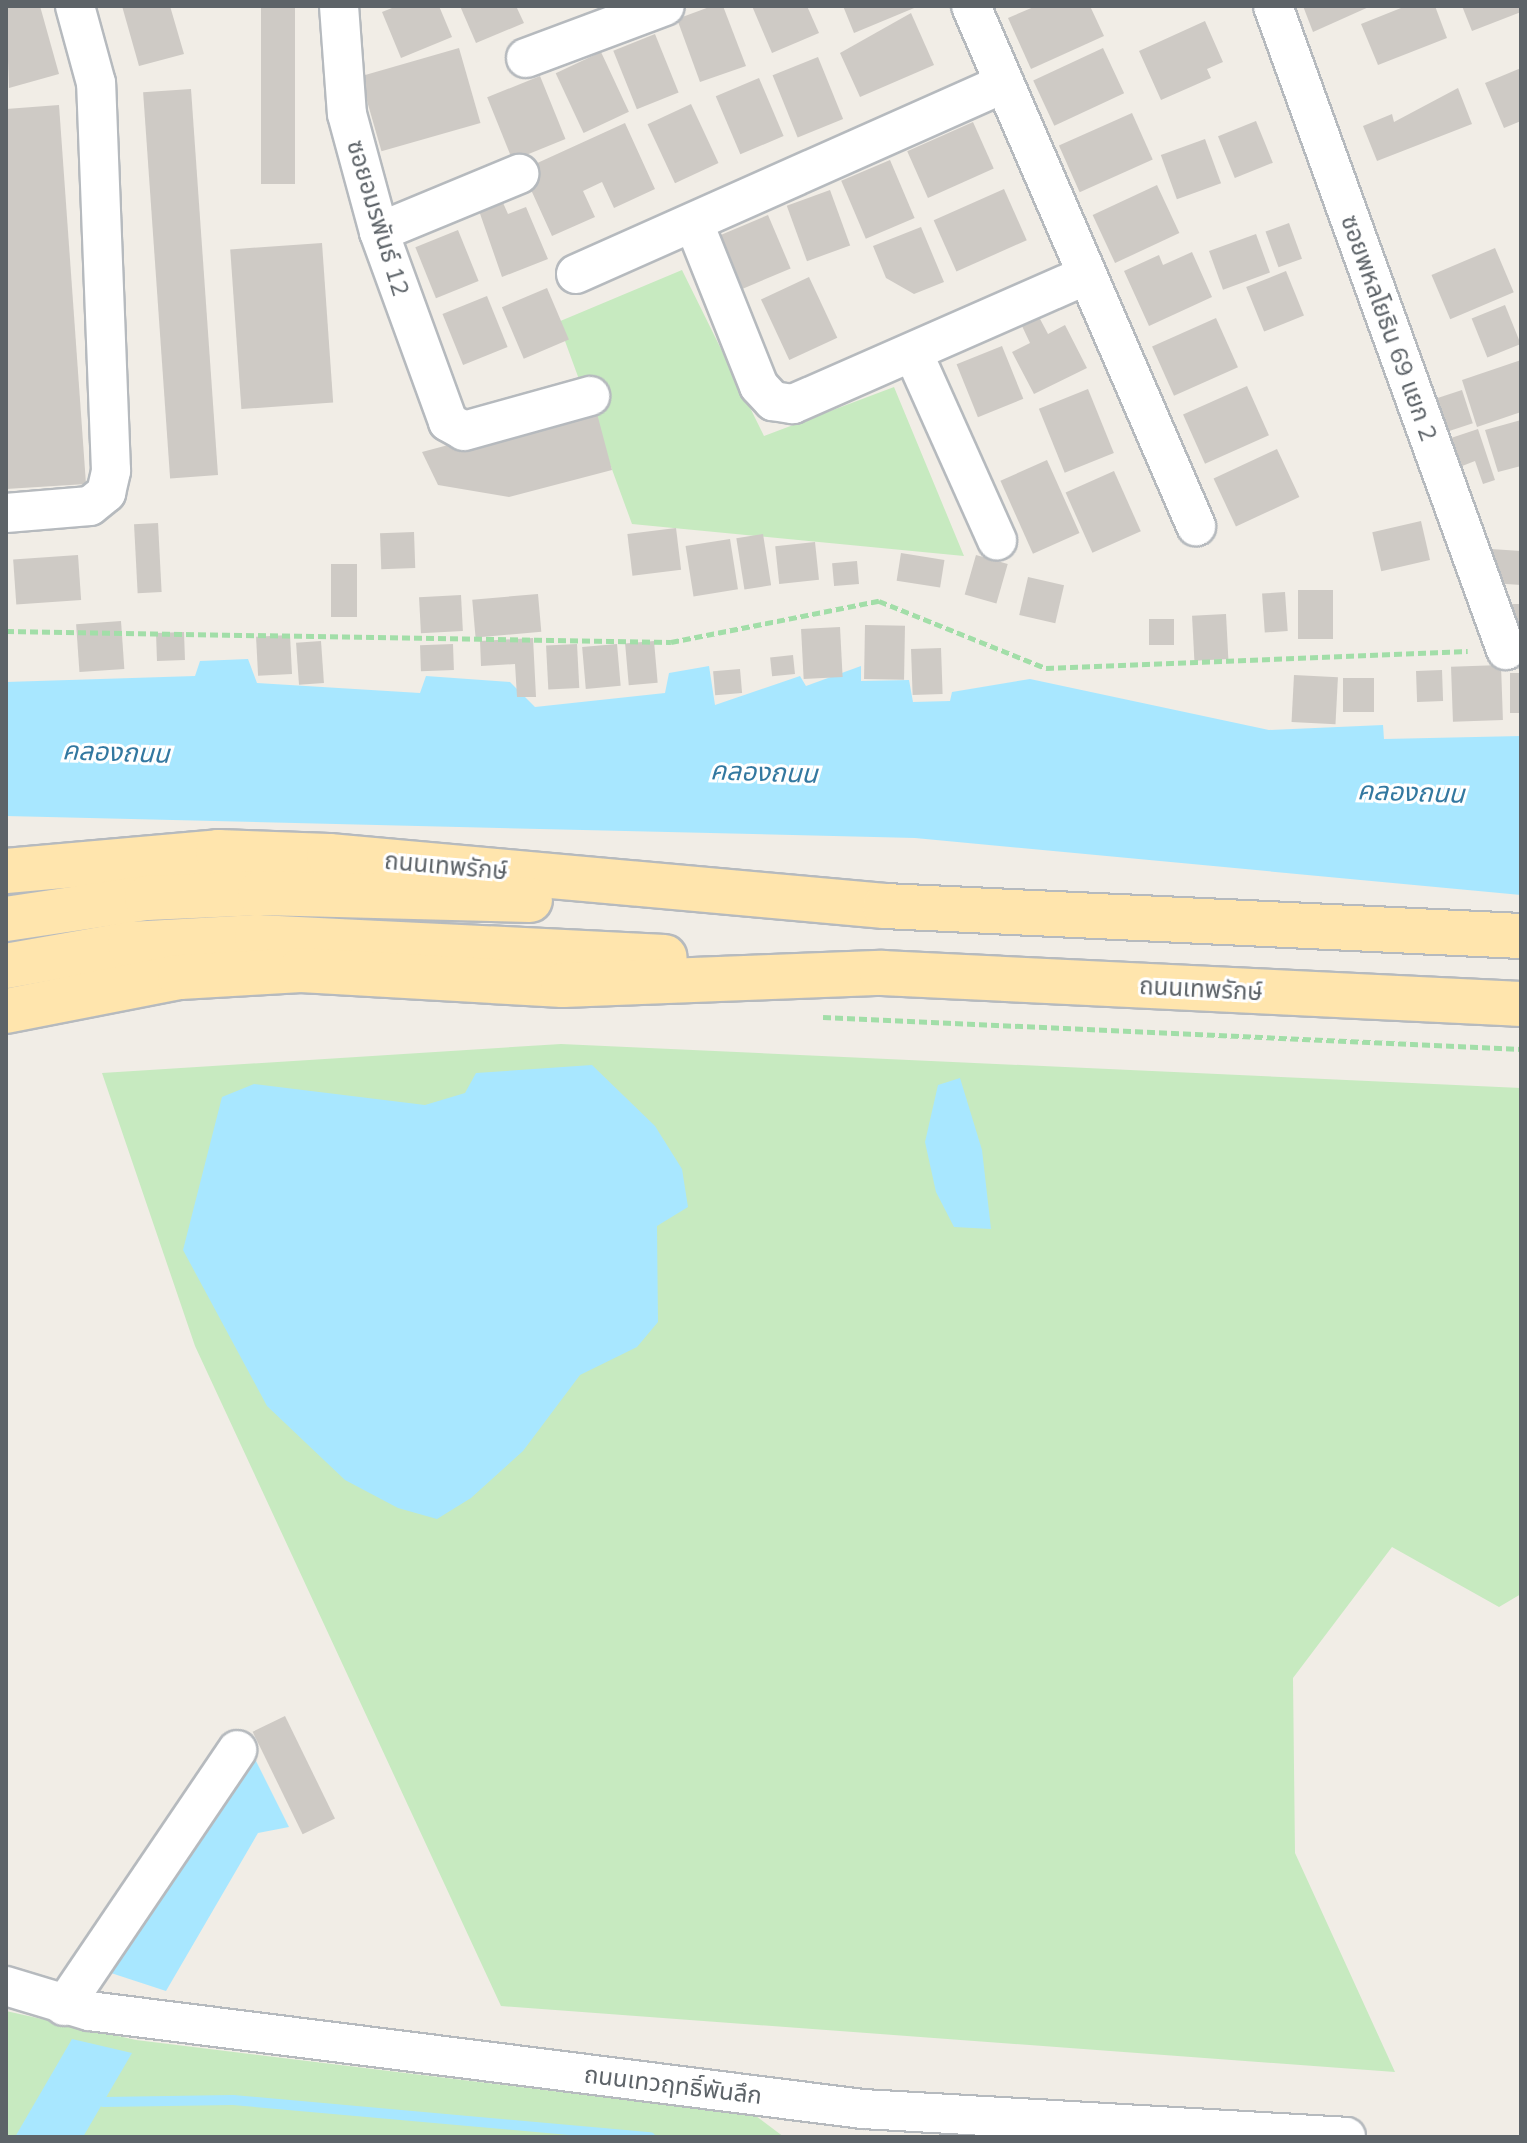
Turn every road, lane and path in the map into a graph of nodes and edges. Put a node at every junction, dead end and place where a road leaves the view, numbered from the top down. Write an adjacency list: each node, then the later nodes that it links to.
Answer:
1 (75, 6): 15 (street)
2 (339, 6): 10 (street, ซอยอมรพันธ์ 12)
3 (665, 6): 6 (street)
4 (971, 6): 7 (street)
5 (1273, 6): 19 (street, ซอยพหลโยธิน 69 แยก 2)
6 (526, 58)
7 (1004, 83): 9 (street); 12 (street)
8 (519, 174): 10 (street)
9 (695, 226): 11 (street); 13 (street)
10 (379, 232): 14 (street, ซอยอมรพันธ์ 12)
11 (576, 274)
12 (1087, 275): 13 (street); 16 (street)
13 (915, 357): 17 (street)
14 (590, 396)
15 (6, 513)
16 (1196, 526)
17 (997, 540)
18 (6, 631): 19 (path)
19 (1506, 650)
20 (6, 854): 21 (main road)
21 (110, 858): 22 (main road, ถนนเทพรักษ์); 23 (main road, ถนนเทพรักษ์)
22 (6, 871)
23 (885, 906): 24 (main road, ถนนเทพรักษ์); 25 (main road, ถนนเทพรักษ์)
24 (6, 919)
25 (1521, 936)
26 (6, 966): 27 (main road, ถนนเทพรักษ์)
27 (882, 973): 28 (main road, ถนนเทพรักษ์); 29 (main road, ถนนเทพรักษ์)
28 (1521, 1004)
29 (6, 1011)
30 (814, 1017): 31 (path)
31 (1521, 1049)
32 (237, 1750): 34 (street)
33 (6, 1986): 34 (street, ถนนเทวฤทธิ์พันลึก)
34 (76, 2008): 35 (street, ถนนเทวฤทธิ์พันลึก)
35 (866, 2123): 36 (street, ถนนเทวฤทธิ์พันลึก)
36 (1346, 2137)

